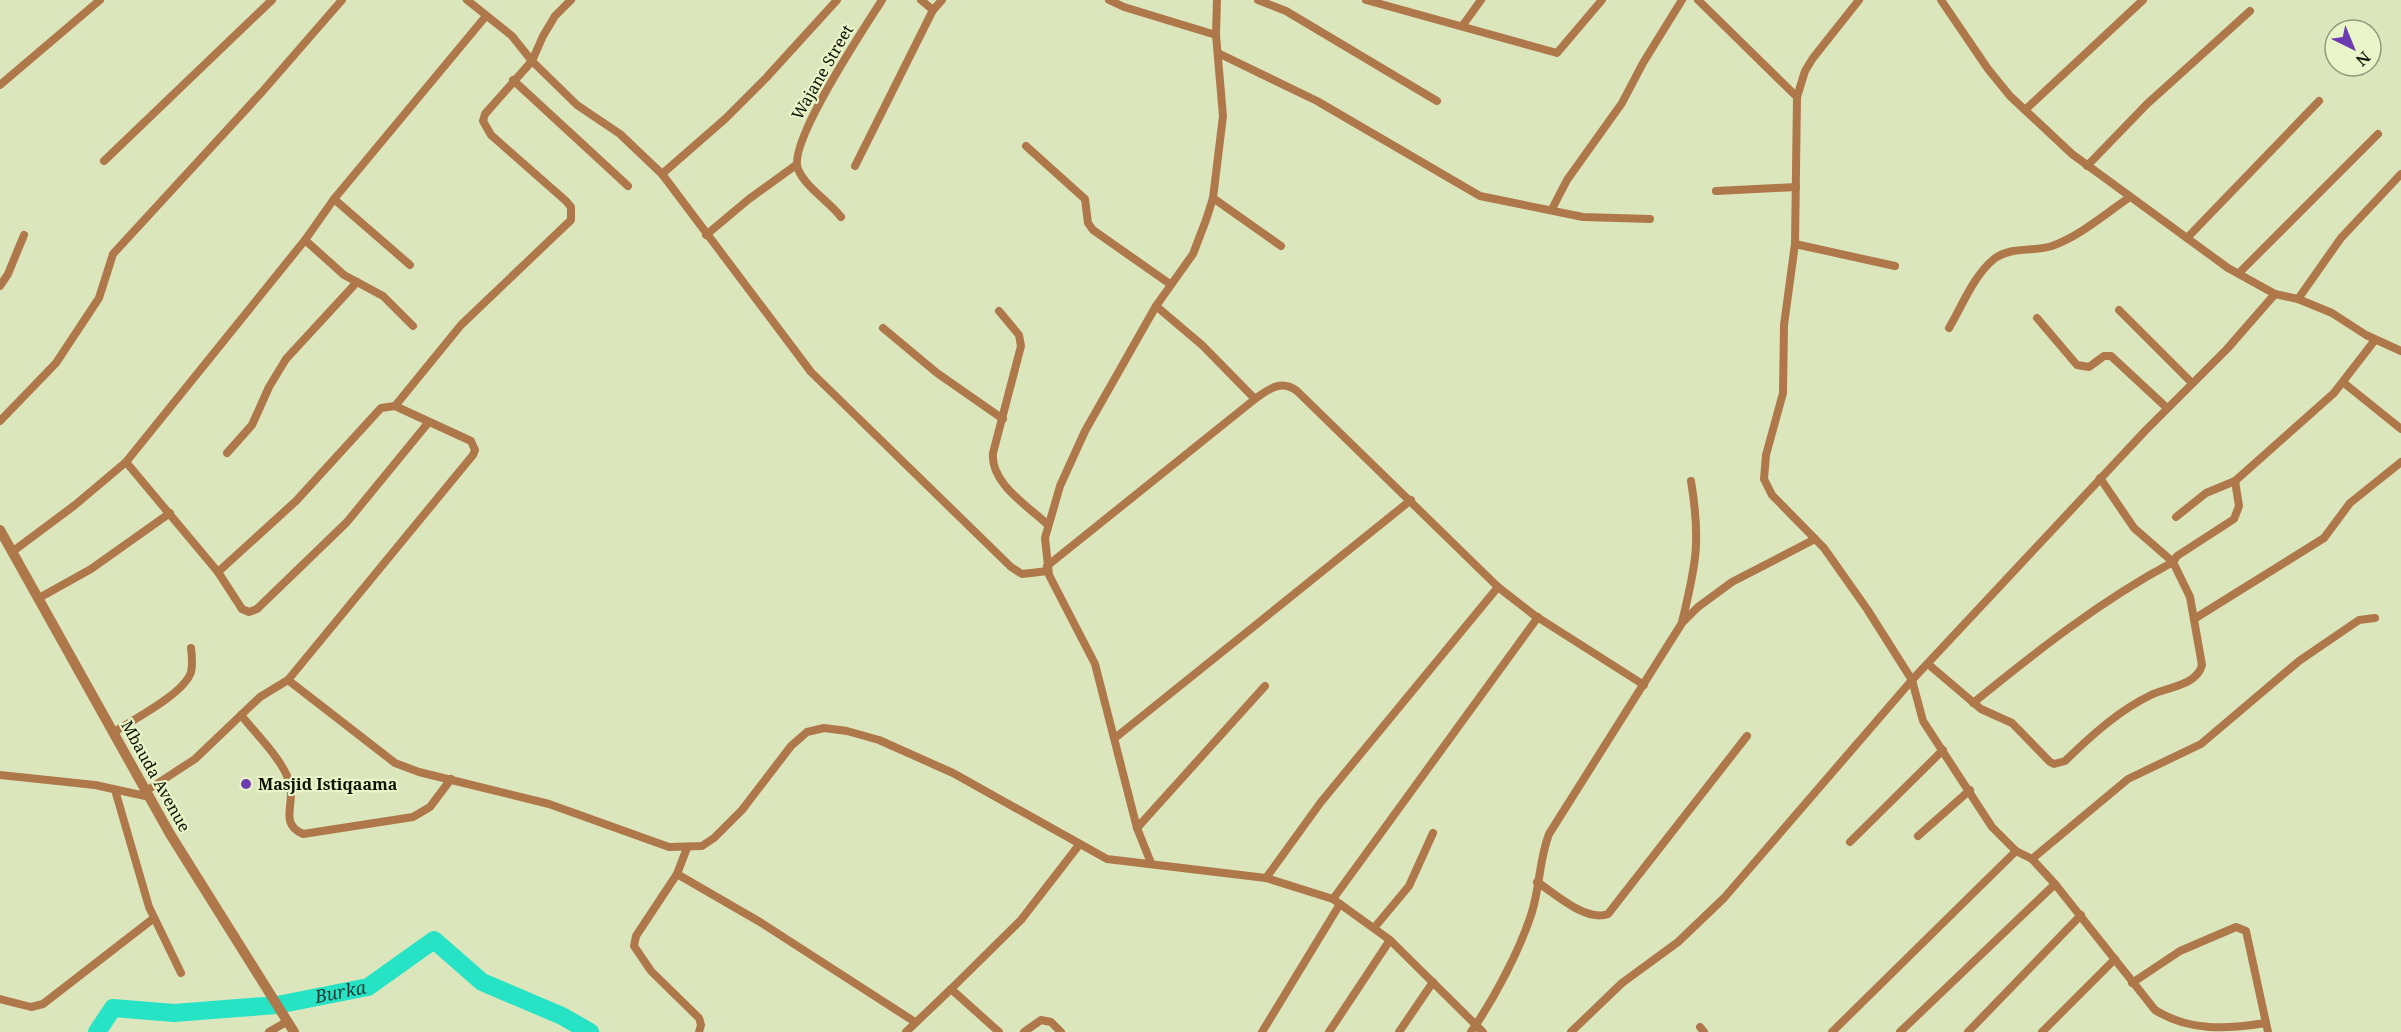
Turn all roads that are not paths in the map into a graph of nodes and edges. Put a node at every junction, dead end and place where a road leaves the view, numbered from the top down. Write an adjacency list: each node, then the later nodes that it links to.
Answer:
1 (100, 0): 30 (street)
2 (272, 0): 37 (street)
3 (342, 0): 81 (street)
4 (467, 0): 24 (street)
5 (571, 0): 28 (street)
6 (837, 0): 41 (street)
7 (882, 0): 38 (street, Wajane Street)
8 (921, 0): 22 (street)
9 (942, 0): 22 (street)
10 (1109, 0): 21 (street)
11 (1217, 0): 26 (street)
12 (1258, 0): 32 (street)
13 (1370, 0): 25 (street)
14 (1481, 0): 25 (street)
15 (1602, 0): 25 (street)
16 (1682, 0): 49 (street)
17 (1698, 0): 31 (street)
18 (1859, 0): 31 (street)
19 (1941, 0): 34 (street)
20 (2143, 0): 34 (street)
21 (1126, 3): 26 (street)
22 (933, 10): 39 (street)
23 (2250, 11): 40 (street)
24 (486, 16): 28 (street); 48 (street)
25 (1463, 25)
26 (1216, 34): 27 (street)
27 (1218, 53): 47 (street); 49 (street)
28 (532, 62): 29 (street); 41 (street)
29 (513, 80): 43 (street); 78 (street)
30 (0, 85)
31 (1797, 97): 44 (street)
32 (1437, 101)
33 (2319, 101): 54 (street)
34 (2025, 110): 40 (street)
35 (2378, 134): 60 (street)
36 (1026, 146): 62 (street)
37 (104, 161)
38 (796, 165): 50 (street); 53 (street)
39 (855, 166)
40 (2087, 166): 46 (street)
41 (662, 174): 53 (street)
42 (2401, 174): 65 (street)
43 (628, 186)
44 (1796, 187): 45 (street); 56 (street)
45 (1716, 191)
46 (2130, 197): 54 (street); 72 (street)
47 (1213, 198): 57 (street); 62 (street)
48 (334, 199): 55 (street); 58 (street)
49 (1551, 209): 51 (street)
50 (841, 217)
51 (1650, 219)
52 (24, 235): 63 (street)
53 (706, 235): 98 (street)
54 (2187, 238): 60 (street)
55 (305, 240): 61 (street); 85 (street)
56 (1795, 244): 59 (street); 95 (street)
57 (1281, 246)
58 (410, 265)
59 (1895, 266)
60 (2239, 273): 64 (street)
61 (357, 282): 70 (street); 84 (street)
62 (1170, 284): 66 (street)
63 (0, 286)
64 (2275, 294): 65 (street); 75 (street)
65 (2298, 299): 73 (street)
66 (1156, 306): 77 (street); 93 (street)
67 (2119, 310): 75 (street)
68 (999, 311): 80 (street)
69 (2037, 318): 79 (street)
70 (413, 326)
71 (883, 328): 80 (street)
72 (1949, 328)
73 (2375, 340): 74 (street); 76 (street)
74 (2401, 351)
75 (2192, 383): 79 (street)
76 (2344, 384): 83 (street); 89 (street)
77 (1255, 399): 90 (street); 98 (street)
78 (395, 405): 82 (street); 99 (street)
79 (2167, 408): 87 (street)
80 (1003, 419): 93 (street)
81 (0, 421)
82 (428, 423): 99 (street); 108 (street)
83 (2401, 429)
84 (226, 453)
85 (126, 462): 91 (street); 96 (street)
86 (2401, 462): 104 (street)
87 (2100, 478): 97 (street); 107 (street)
88 (1691, 481): 105 (street)
89 (2235, 481): 92 (street); 97 (street)
90 (1411, 500): 100 (street); 116 (street)
91 (170, 513): 99 (street); 101 (street)
92 (2176, 517)
93 (1048, 525): 98 (street)
94 (0, 530): 96 (street, Mbauda Avenue)
95 (1815, 539): 105 (street); 109 (street)
96 (12, 552): 101 (street, Mbauda Avenue)
97 (2173, 562): 104 (street); 112 (street)
98 (1048, 568): 116 (street)
99 (218, 572)
100 (1498, 587): 102 (street); 133 (street)
101 (39, 598): 114 (street, Mbauda Avenue)
102 (1538, 617): 110 (street); 136 (street)
103 (2375, 618): 130 (street)
104 (2194, 619): 112 (street)
105 (1682, 623): 110 (street)
106 (191, 648): 114 (street)
107 (1928, 664): 109 (street); 112 (street)
108 (288, 680): 113 (street); 119 (street)
109 (1912, 680): 117 (street); 162 (street)
110 (1644, 685): 134 (street)
111 (1265, 686): 123 (street)
112 (1973, 703)
113 (241, 715): 119 (street); 122 (street)
114 (114, 732): 122 (street, Mbauda Avenue)
115 (1747, 736): 134 (street)
116 (1115, 738): 123 (street)
117 (1943, 750): 121 (street); 126 (street)
118 (0, 775): 120 (street)
119 (451, 779): 128 (street)
120 (115, 790): 122 (street); 138 (street)
121 (1970, 790): 125 (street); 129 (street)
122 (148, 794): 147 (street, Mbauda Avenue)
123 (1137, 828): 131 (street)
124 (1433, 833): 139 (street)
125 (1918, 836)
126 (1850, 842)
127 (1079, 845): 128 (street); 131 (street); 145 (street)
128 (687, 848): 132 (street)
129 (2016, 851): 130 (street); 163 (street)
130 (2032, 859): 135 (street)
131 (1151, 863): 133 (street)
132 (676, 874): 148 (street); 153 (street)
133 (1266, 878): 136 (street)
134 (1537, 882): 149 (street)
135 (2055, 884): 137 (street); 164 (street)
136 (1336, 902): 139 (street); 158 (street)
137 (2081, 915): 141 (street); 165 (street)
138 (154, 918): 142 (street); 146 (street)
139 (1374, 928): 140 (street)
140 (1390, 940): 143 (street); 159 (street)
141 (2115, 959): 144 (street); 166 (street)
142 (181, 973)
143 (1433, 982): 149 (street); 160 (street)
144 (2132, 983): 150 (street); 150 (street)
145 (951, 990): 148 (street); 155 (street)
146 (0, 999)
147 (288, 1021): 151 (street); 152 (street, Mbauda Avenue)
148 (915, 1022): 154 (street)
149 (1473, 1028): 161 (street)
150 (2267, 1028)
151 (269, 1032)
152 (294, 1032)
153 (699, 1032)
154 (906, 1032)
155 (999, 1032)
156 (1024, 1032): 157 (street)
157 (1061, 1032)
158 (1262, 1032)
159 (1329, 1032)
160 (1399, 1032)
161 (1483, 1032)
162 (1571, 1032)
163 (1832, 1032)
164 (1900, 1032)
165 (1968, 1032)
166 (2042, 1032)

